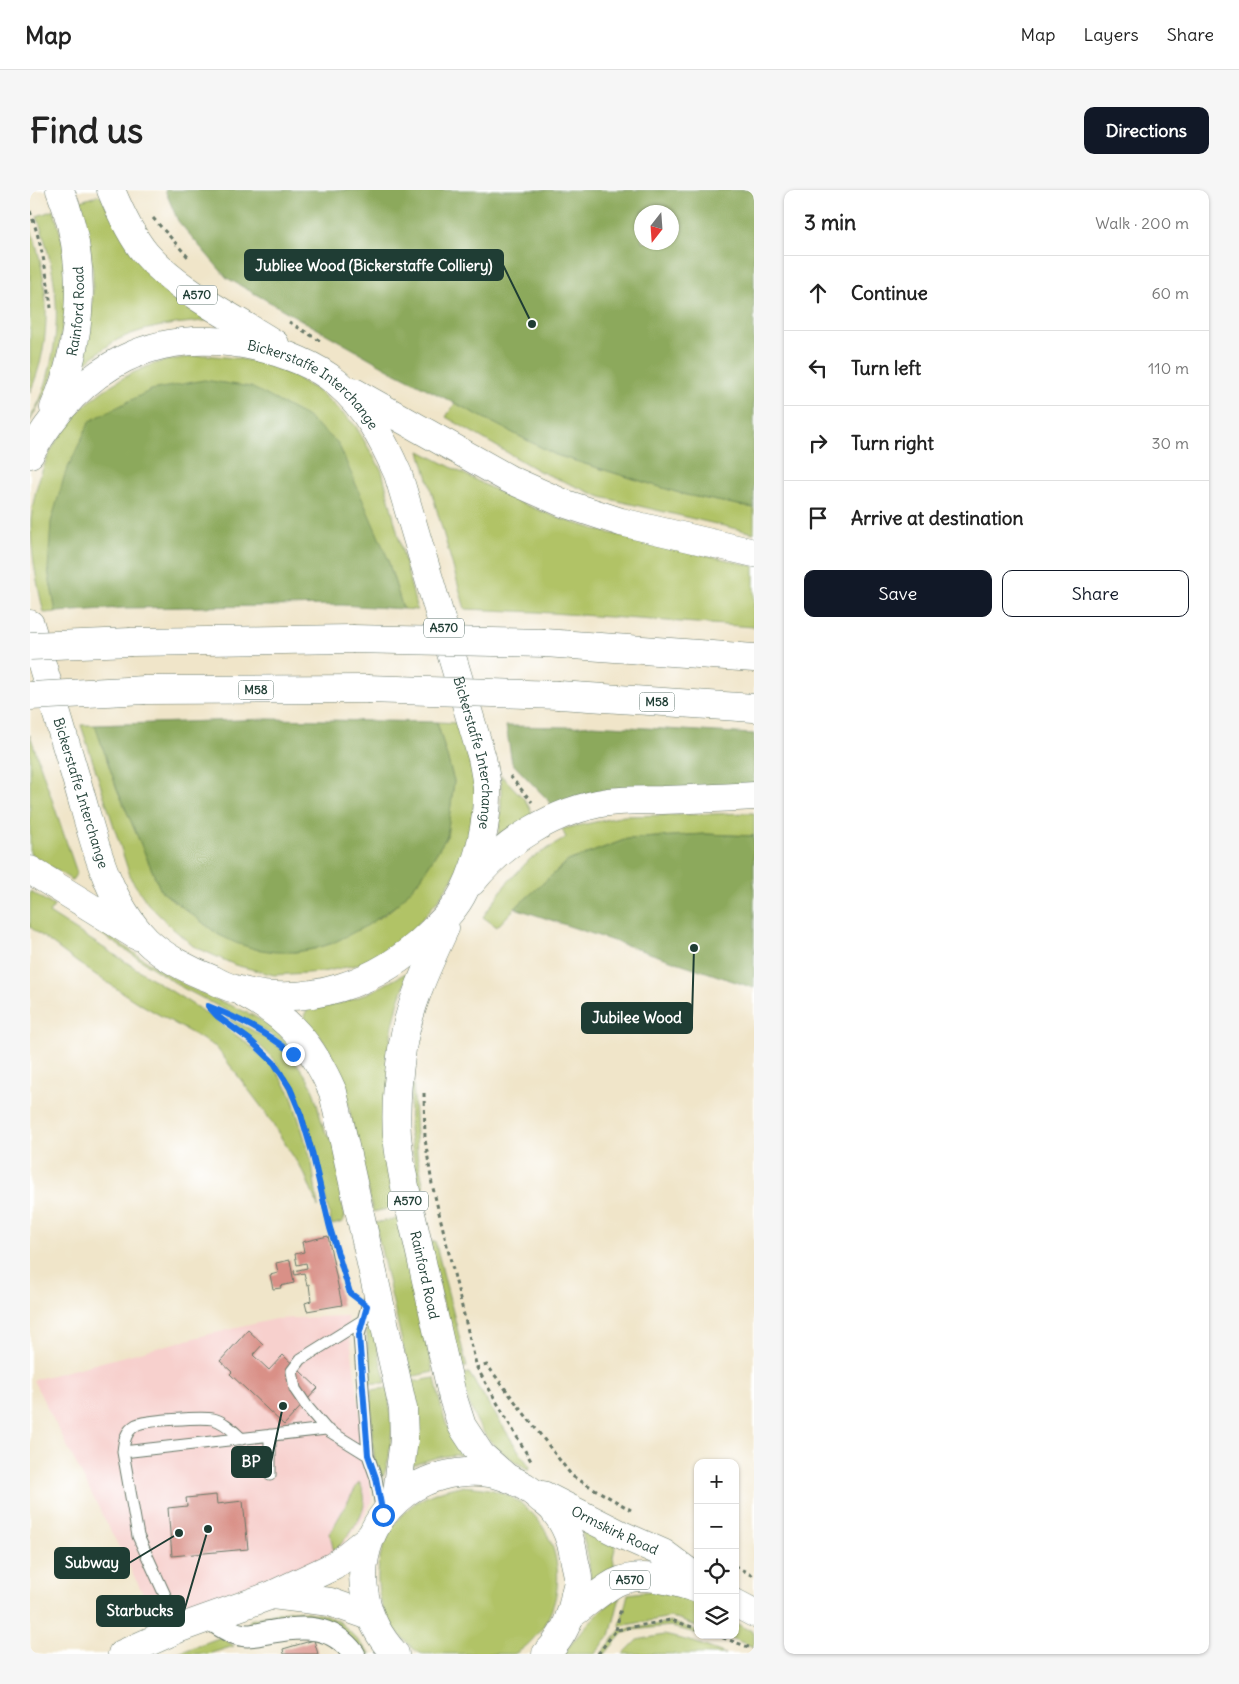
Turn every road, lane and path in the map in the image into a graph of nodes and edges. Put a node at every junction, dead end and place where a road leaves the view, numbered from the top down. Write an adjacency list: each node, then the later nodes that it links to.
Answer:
1 (60, 190): 11 (main road, Rainford Road / A570)
2 (111, 190): 9 (main road, A570)
3 (30, 211): 6 (path)
4 (152, 216): 5 (path)
5 (196, 263)
6 (52, 311)
7 (286, 320): 8 (path)
8 (325, 344)
9 (314, 369): 10 (main road, Bickerstaffe Interchange / A570); 11 (main road, Bickerstaffe Interchange / A570)
10 (337, 382): 13 (main road); 21 (main road, Bickerstaffe Interchange / A570)
11 (44, 430): 12 (main road, Bickerstaffe Interchange / A570)
12 (30, 454)
13 (754, 553)
14 (30, 624): 22 (main road, Bickerstaffe Interchange / A570)
15 (30, 646): 16 (main road, bridge)
16 (754, 658)
17 (30, 696): 18 (main road, M58, bridge)
18 (754, 708)
19 (754, 796): 21 (main road)
20 (30, 870): 22 (main road)
21 (458, 902): 23 (main road, Bickerstaffe Interchange / A570); 28 (main road, Rainford Road / A570)
22 (147, 941): 23 (main road, Bickerstaffe Interchange / A570)
23 (229, 1001): 25 (main road, A570); 25 (path)
24 (424, 1090): 27 (path)
25 (372, 1296): 26 (lane); 37 (main road, A570)
26 (362, 1321): 29 (lane); 33 (lane)
27 (477, 1368): 28 (path); 35 (path); 36 (path)
28 (446, 1372): 35 (main road, Rainford Road / A570)
29 (326, 1429): 30 (lane); 33 (lane)
30 (270, 1435): 31 (lane); 34 (lane)
31 (242, 1439): 32 (lane); 32 (lane)
32 (123, 1452): 49 (lane)
33 (368, 1455): 37 (lane)
34 (270, 1475)
35 (519, 1483): 37 (main road, A570); 39 (main road, Ormskirk Road / A570); 46 (main road, A570)
36 (634, 1511)
37 (383, 1517): 42 (main road); 47 (main road, A570)
38 (739, 1568): 40 (path)
39 (694, 1576)
40 (754, 1576)
41 (694, 1588): 46 (main road, Ormskirk Road / A570)
42 (272, 1595): 47 (main road); 48 (main road)
43 (622, 1604): 51 (path)
44 (739, 1605): 45 (main road)
45 (754, 1613)
46 (571, 1615): 57 (main road, A570)
47 (370, 1616): 56 (main road, A570)
48 (208, 1618): 49 (main road); 55 (street)
49 (180, 1628): 54 (main road)
50 (694, 1628): 51 (path)
51 (616, 1630): 58 (path)
52 (726, 1639): 53 (path)
53 (754, 1649)
54 (122, 1654)
55 (354, 1654)
56 (395, 1654)
57 (546, 1654)
58 (598, 1654)

